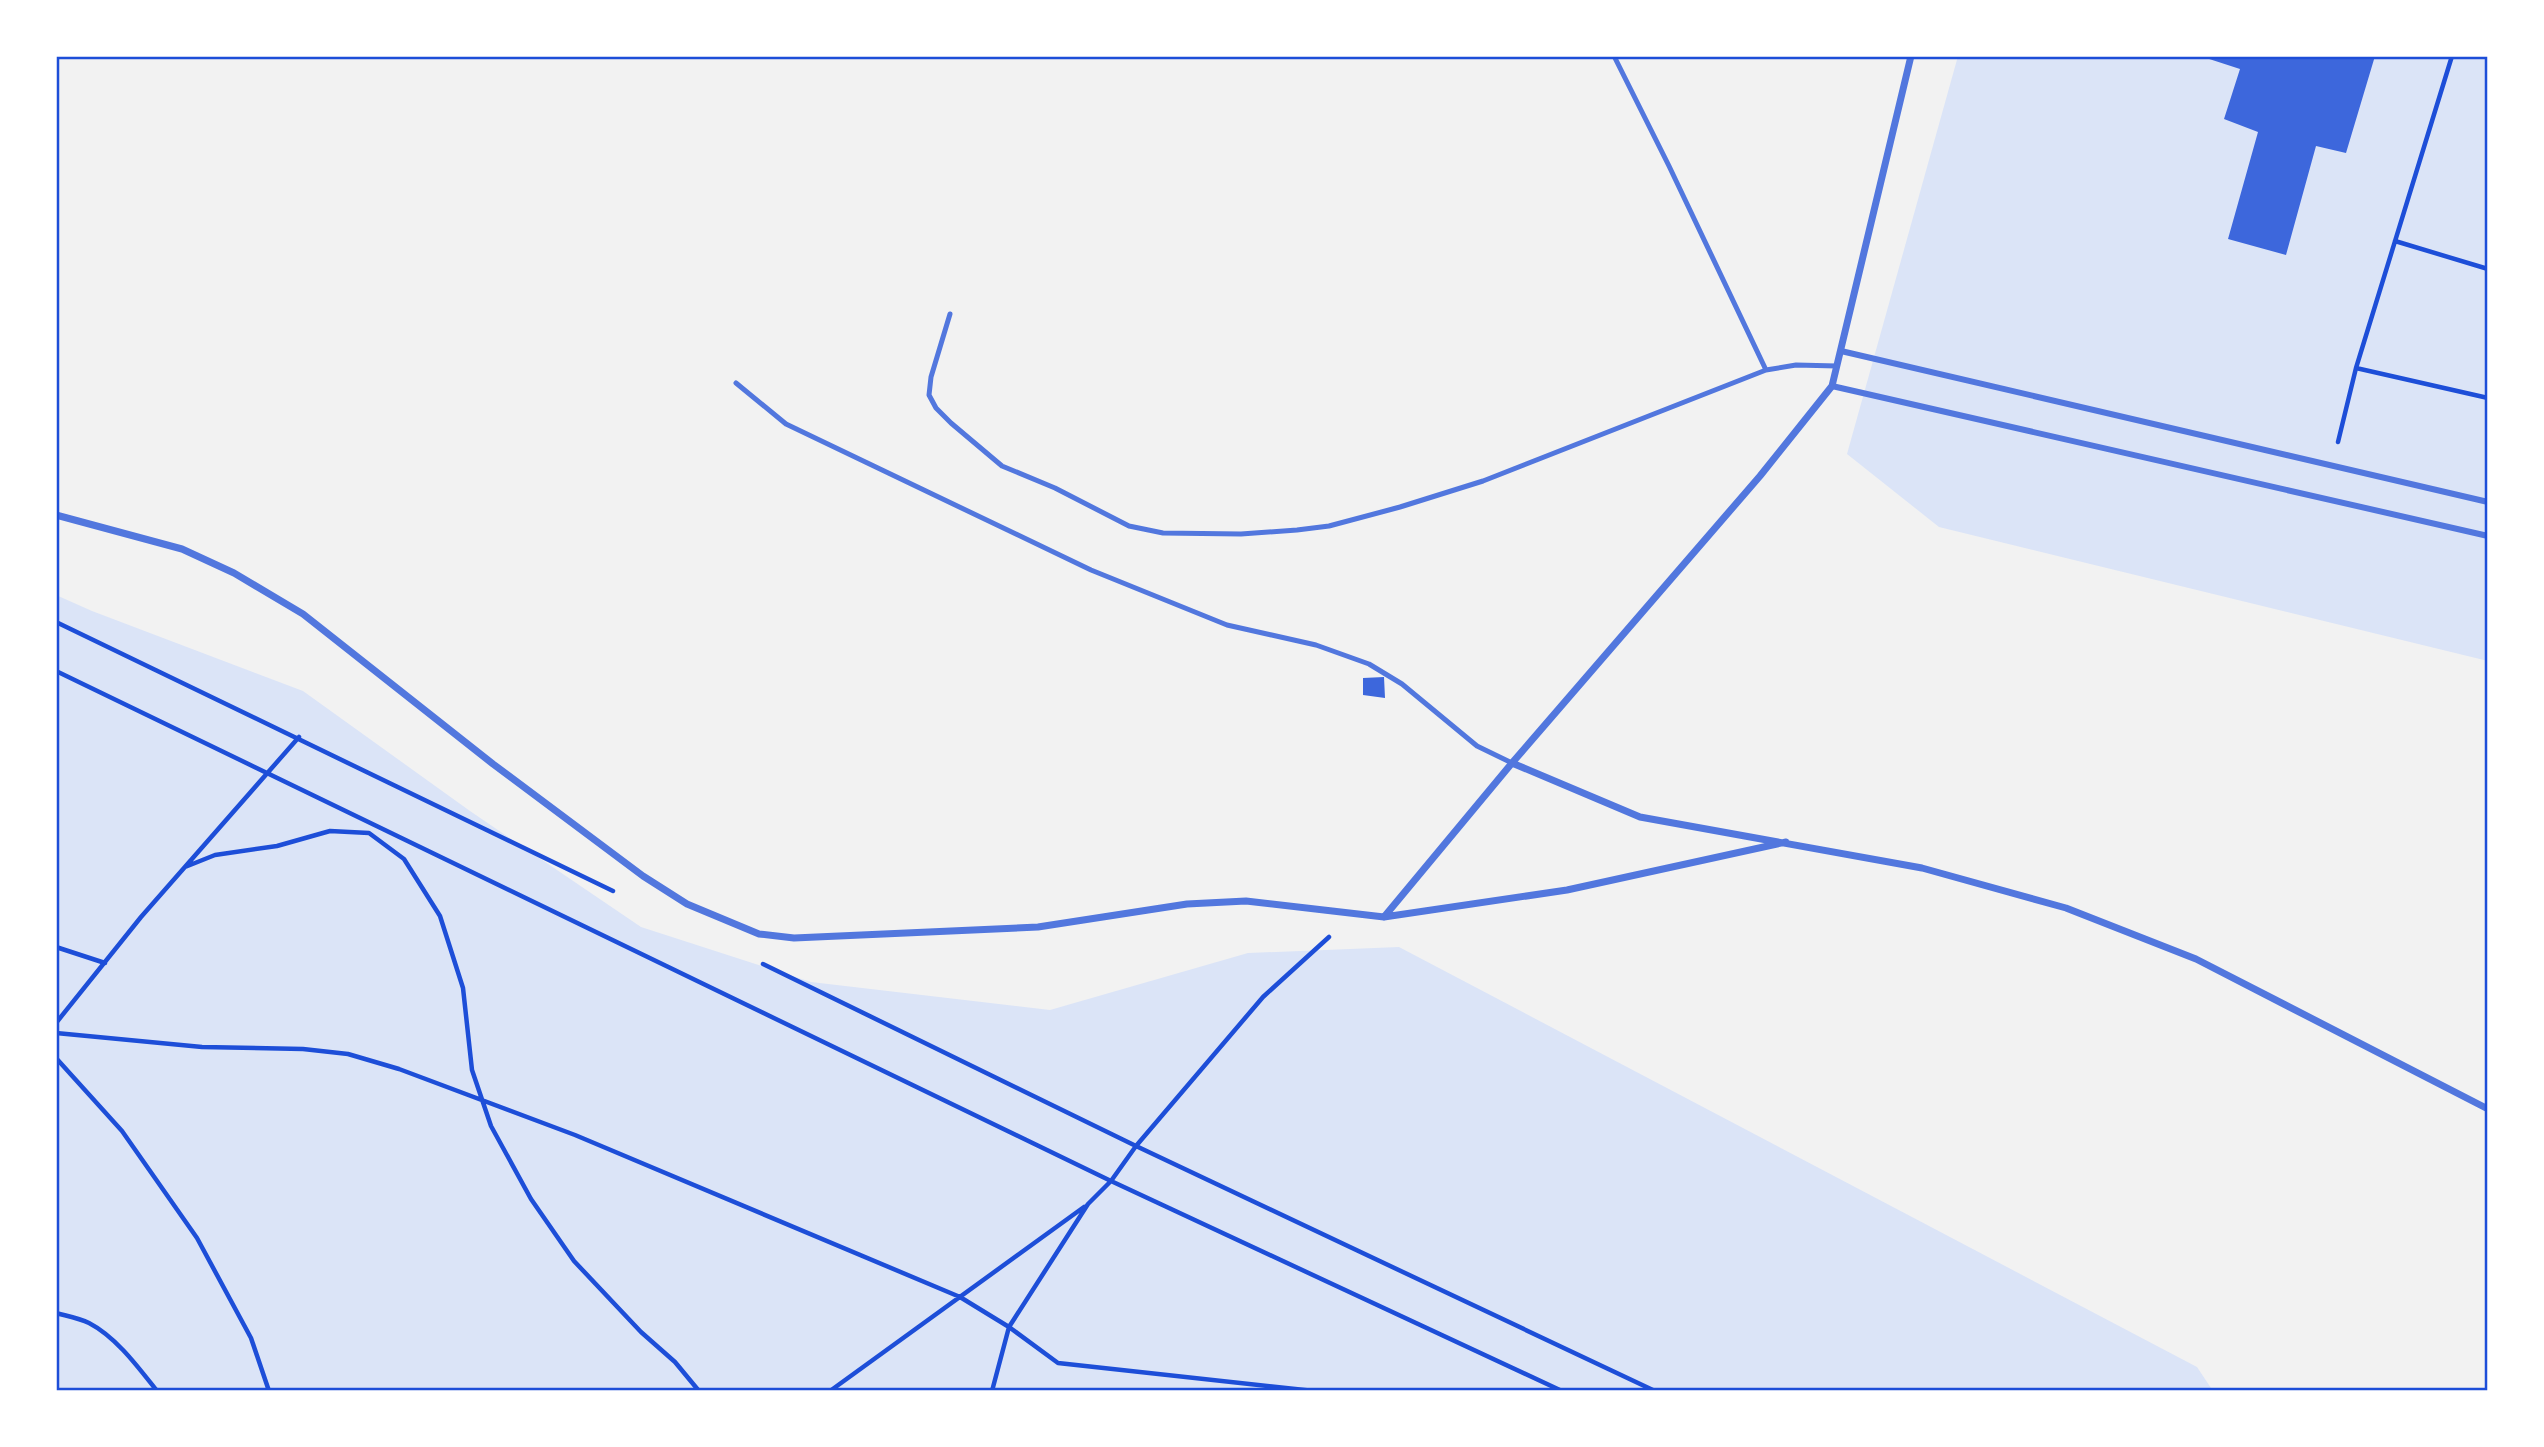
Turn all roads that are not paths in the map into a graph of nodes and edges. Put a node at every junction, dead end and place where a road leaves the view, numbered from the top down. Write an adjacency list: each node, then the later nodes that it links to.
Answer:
1 (1614, 56): 6 (lane)
2 (1911, 56): 4 (street)
3 (950, 314): 6 (lane)
4 (1842, 351): 5 (street); 9 (street)
5 (1837, 366): 6 (lane); 8 (street)
6 (1766, 370)
7 (736, 383): 12 (lane)
8 (1832, 386): 11 (street); 12 (street)
9 (2488, 502)
10 (56, 515): 14 (street)
11 (2488, 536)
12 (1512, 763): 13 (street); 14 (street)
13 (1786, 842): 14 (street); 15 (street)
14 (1384, 917)
15 (2488, 1109)

